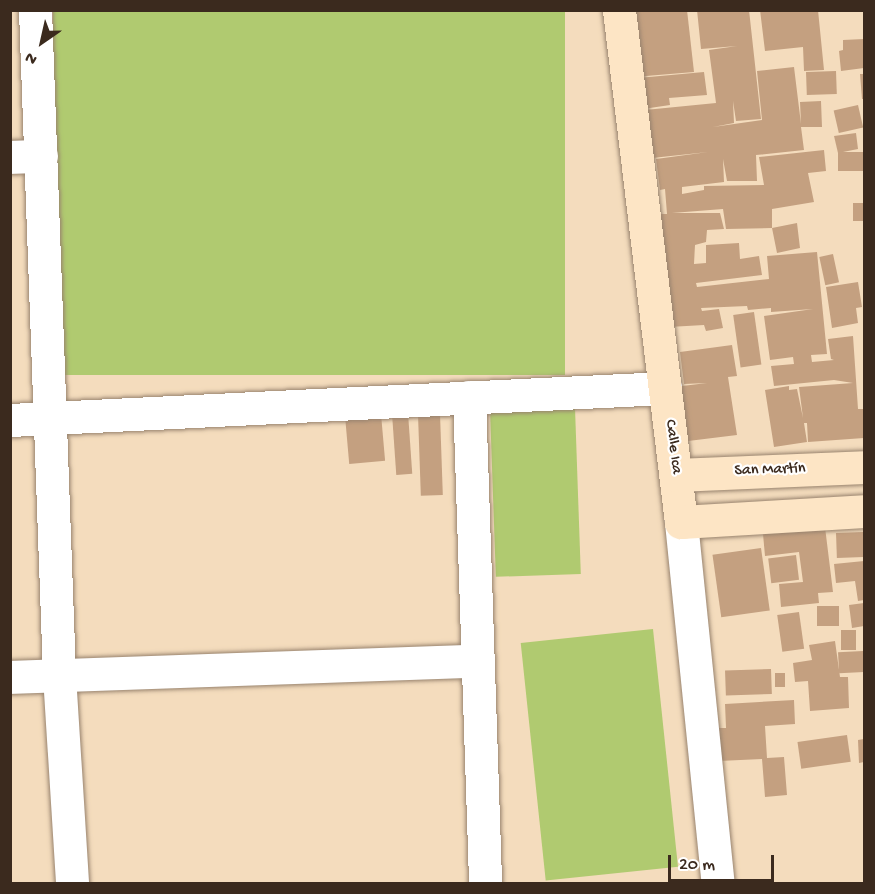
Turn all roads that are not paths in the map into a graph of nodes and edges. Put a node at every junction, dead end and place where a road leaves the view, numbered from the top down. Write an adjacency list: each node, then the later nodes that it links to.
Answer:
1 (35, 10): 3 (street)
2 (619, 10): 4 (street, Calle Ica)
3 (26, 157): 6 (street)
4 (665, 388): 5 (street); 9 (street, Calle Ica)
5 (469, 397): 6 (street); 12 (street)
6 (50, 418): 7 (street); 13 (street)
7 (10, 420)
8 (864, 467): 9 (street, San Martín)
9 (675, 475): 11 (street, Calle Ica)
10 (864, 511): 11 (street)
11 (681, 522): 17 (street, Calle Ica)
12 (478, 661): 13 (street); 16 (street)
13 (59, 675): 14 (street); 15 (street)
14 (10, 677)
15 (72, 884)
16 (485, 884)
17 (718, 884)

